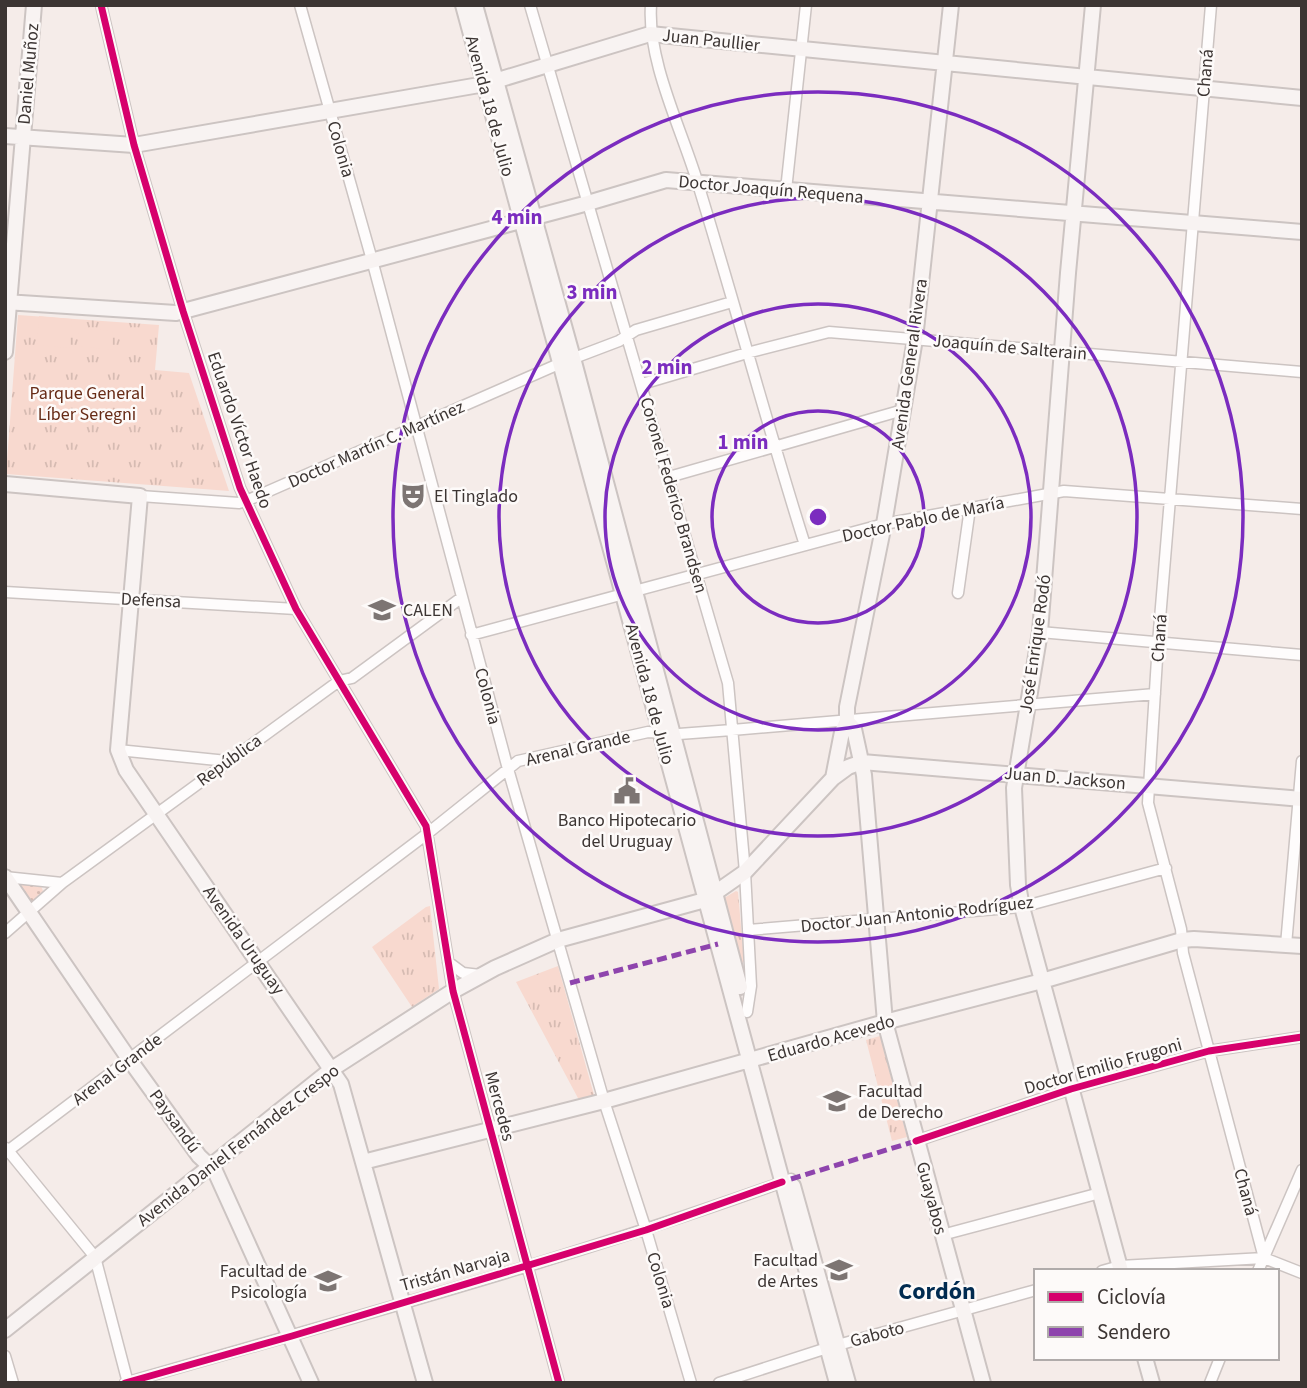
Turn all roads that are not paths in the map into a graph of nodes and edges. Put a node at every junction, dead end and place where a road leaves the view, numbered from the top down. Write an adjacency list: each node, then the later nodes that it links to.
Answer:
1 (34, 5): 22 (street, Daniel Muñoz)
2 (101, 5): 23 (street, Eduardo Víctor Haedo)
3 (300, 5): 20 (street, Colonia)
4 (463, 5): 17 (street, Avenida 18 de Julio)
5 (475, 5): 17 (street, Avenida 18 de Julio)
6 (530, 5): 15 (street, Coronel Federico Brandsen)
7 (651, 5): 12 (street)
8 (806, 5): 13 (street)
9 (951, 5): 14 (street, Avenida General Rivera)
10 (1093, 5): 16 (street, José Enrique Rodó)
11 (1211, 5): 18 (street, Chaná)
12 (650, 34): 13 (street, Juan Paullier); 15 (street, Juan Paullier); 24 (street)
13 (801, 49): 14 (street, Juan Paullier); 25 (street)
14 (945, 63): 16 (street, Juan Paullier); 26 (street, Avenida General Rivera)
15 (547, 64): 17 (street, Juan Paullier); 27 (street, Coronel Federico Brandsen)
16 (1087, 77): 18 (street, Juan Paullier); 28 (street, José Enrique Rodó)
17 (490, 82): 20 (street, Juan Paullier); 29 (street, Avenida 18 de Julio)
18 (1204, 89): 19 (street, Juan Paullier); 30 (street, Chaná)
19 (1302, 98)
20 (331, 112): 23 (street, Juan Paullier); 32 (street, Colonia)
21 (5, 136): 22 (street, Juan Paullier)
22 (22, 138): 23 (street, Juan Paullier); 33 (street, Daniel Muñoz)
23 (134, 145): 35 (street, Eduardo Víctor Haedo)
24 (698, 182): 25 (street, Doctor Joaquín Requena); 27 (street, Doctor Joaquín Requena); 34 (street)
25 (786, 190): 26 (street, Doctor Joaquín Requena)
26 (930, 202): 28 (street, Doctor Joaquín Requena); 37 (street, Avenida General Rivera)
27 (588, 203): 29 (street, Doctor Joaquín Requena); 36 (street, Coronel Federico Brandsen)
28 (1075, 213): 30 (street, Doctor Joaquín Requena); 38 (street, José Enrique Rodó)
29 (527, 219): 32 (street, Doctor Joaquín Requena); 41 (street, Avenida 18 de Julio)
30 (1193, 223): 31 (street, Doctor Joaquín Requena); 42 (street, Chaná)
31 (1302, 232)
32 (372, 260): 35 (street, Doctor Joaquín Requena); 46 (street, Colonia)
33 (7, 302): 35 (street, Doctor Joaquín Requena); 39 (street, Daniel Muñoz)
34 (732, 302): 36 (street, Doctor Martín C. Martínez); 40 (street)
35 (183, 311): 53 (street, Eduardo Víctor Haedo)
36 (626, 337): 41 (street, Doctor Martín C. Martínez); 44 (street, Coronel Federico Brandsen)
37 (915, 339): 38 (street, Joaquín de Salterain); 40 (street, Joaquín de Salterain); 45 (street, Avenida General Rivera)
38 (1062, 351): 42 (street, Joaquín de Salterain); 50 (street, José Enrique Rodó)
39 (5, 352)
40 (747, 353): 44 (street, Joaquín de Salterain); 47 (street)
41 (567, 361): 46 (street, Doctor Martín C. Martínez); 60 (street, Avenida 18 de Julio)
42 (1182, 364): 43 (street, Joaquín de Salterain); 52 (street, Chaná)
43 (1302, 372)
44 (642, 384): 48 (street, Coronel Federico Brandsen)
45 (903, 410): 47 (street); 56 (street, Avenida General Rivera)
46 (418, 427): 53 (street, Doctor Martín C. Martínez); 63 (street, Colonia)
47 (774, 447): 48 (street); 57 (street)
48 (669, 477): 58 (street, Coronel Federico Brandsen)
49 (5, 484): 51 (street, Doctor Martín C. Martínez)
50 (1051, 493): 52 (street, Doctor Pablo de María); 54 (street, Doctor Pablo de María); 65 (street, José Enrique Rodó)
51 (140, 496): 53 (street, Doctor Martín C. Martínez); 62 (street)
52 (1170, 498): 55 (street, Doctor Pablo de María); 67 (street, Chaná)
53 (246, 501): 64 (street, Eduardo Víctor Haedo)
54 (970, 508): 56 (street, Doctor Pablo de María); 61 (street)
55 (1302, 509)
56 (884, 524): 57 (street, Doctor Pablo de María); 72 (street, Avenida General Rivera)
57 (805, 545): 58 (street, Doctor Pablo de María)
58 (698, 574): 60 (street, Doctor Pablo de María); 73 (street, Coronel Federico Brandsen)
59 (5, 592): 62 (street, Defensa)
60 (629, 593): 66 (street, Doctor Pablo de María); 74 (street, Avenida 18 de Julio)
61 (958, 593)
62 (132, 598): 64 (street, Defensa); 75 (street)
63 (461, 598): 66 (street, Colonia); 69 (street, República)
64 (296, 608): 69 (street, Eduardo Víctor Haedo)
65 (1040, 632): 67 (street); 71 (street, José Enrique Rodó)
66 (471, 635): 79 (street, Colonia)
67 (1158, 643): 68 (street); 70 (street, Chaná)
68 (1302, 655)
69 (339, 681): 76 (street, República); 85 (street, Eduardo Víctor Haedo)
70 (1155, 694): 71 (street, Arenal Grande); 82 (street, Chaná)
71 (1028, 704): 72 (street, Arenal Grande); 80 (street, José Enrique Rodó)
72 (847, 721): 73 (street, Arenal Grande); 78 (street, Avenida General Rivera); 81 (street, Avenida General Rivera)
73 (732, 730): 74 (street, Arenal Grande); 87 (street, Coronel Federico Brandsen)
74 (666, 733): 79 (street, Arenal Grande); 90 (street, Avenida 18 de Julio)
75 (118, 750): 76 (street); 84 (street, Avenida Uruguay)
76 (227, 761): 84 (street, República)
77 (1302, 761): 83 (street)
78 (862, 762): 80 (street, Juan D. Jackson); 81 (street); 93 (street, Guayabos)
79 (508, 769): 85 (street, Arenal Grande); 96 (street, Colonia)
80 (1016, 774): 82 (street, Juan D. Jackson); 91 (street, José Enrique Rodó)
81 (833, 778): 87 (street)
82 (1149, 786): 83 (street, Juan D. Jackson); 86 (street, Chaná)
83 (1300, 798): 98 (street)
84 (155, 813): 89 (street, República); 100 (street, Avenida Uruguay)
85 (428, 834): 100 (street, Arenal Grande); 101 (street, Mercedes)
86 (1166, 868): 91 (street, Doctor Juan Antonio Rodríguez); 97 (street, Chaná)
87 (745, 872): 90 (street); 94 (street, Avenida 18 de Julio)
88 (5, 877): 89 (street); 92 (street, Paysandú)
89 (62, 883): 92 (street, República)
90 (710, 897): 96 (street, Avenida Daniel Fernández Crespo); 105 (street, Avenida 18 de Julio); 110 (street, Avenida 18 de Julio)
91 (1022, 907): 93 (street, Doctor Juan Antonio Rodríguez); 103 (street, José Enrique Rodó)
92 (29, 912): 95 (street, República); 109 (street, Paysandú)
93 (876, 919): 94 (street, Doctor Juan Antonio Rodríguez); 106 (street, Guayabos)
94 (748, 930): 105 (street, Avenida 18 de Julio)
95 (5, 933)
96 (558, 940): 102 (street, Avenida Daniel Fernández Crespo); 113 (street, Colonia)
97 (1182, 940): 98 (street, Eduardo Acevedo); 103 (street, Eduardo Acevedo); 108 (street, Chaná)
98 (1286, 945): 99 (street, Eduardo Acevedo)
99 (1302, 946)
100 (259, 962): 109 (street, Arenal Grande); 111 (street, Avenida Uruguay)
101 (448, 962): 102 (street); 104 (street, Mercedes)
102 (481, 975): 104 (street, Avenida Daniel Fernández Crespo)
103 (1042, 981): 106 (street, Eduardo Acevedo); 112 (street, José Enrique Rodó)
104 (453, 991): 111 (street, Avenida Daniel Fernández Crespo); 114 (street, Mercedes)
105 (747, 1012): 110 (street, Avenida 18 de Julio)
106 (884, 1022): 110 (street, Eduardo Acevedo); 115 (street, Guayabos)
107 (1302, 1037): 108 (street, Doctor Emilio Frugoni)
108 (1209, 1051): 112 (street, Doctor Emilio Frugoni); 125 (street, Chaná)
109 (130, 1059): 116 (street, Arenal Grande); 118 (street, Paysandú)
110 (754, 1059): 113 (street, Eduardo Acevedo); 120 (street, Avenida 18 de Julio)
111 (332, 1069): 117 (street, Avenida Uruguay); 118 (street, Avenida Daniel Fernández Crespo)
112 (1071, 1089): 115 (street, Doctor Emilio Frugoni); 121 (street, José Enrique Rodó)
113 (604, 1101): 114 (street, Eduardo Acevedo); 122 (street, Colonia)
114 (490, 1131): 117 (street, Eduardo Acevedo); 126 (street, Mercedes)
115 (916, 1140): 123 (street, Guayabos)
116 (6, 1151): 124 (street)
117 (363, 1162): 131 (street, Avenida Uruguay)
118 (211, 1166): 124 (street, Avenida Daniel Fernández Crespo); 134 (street, Paysandú)
119 (1302, 1170): 125 (street)
120 (787, 1181): 122 (street, Tristán Narvaja); 135 (street, Avenida 18 de Julio)
121 (1100, 1193): 123 (street); 127 (street, José Enrique Rodó)
122 (646, 1230): 126 (street, Tristán Narvaja); 144 (street, Colonia)
123 (942, 1235): 132 (street, Guayabos)
124 (95, 1257): 133 (street, Avenida Daniel Fernández Crespo); 139 (street)
125 (1264, 1258): 127 (street); 128 (street); 129 (street)
126 (527, 1265): 131 (street, Tristán Narvaja); 143 (street, Mercedes)
127 (1120, 1268)
128 (1259, 1269)
129 (1302, 1273)
130 (1034, 1291): 132 (street, Gaboto)
131 (402, 1302): 134 (street, Tristán Narvaja); 142 (street, Avenida Uruguay)
132 (963, 1311): 135 (street, Gaboto); 148 (street, Guayabos)
133 (5, 1331)
134 (292, 1336): 139 (street, Tristán Narvaja); 141 (street, Paysandú)
135 (832, 1346): 145 (street, Gaboto); 146 (street, Avenida 18 de Julio); 147 (street, Avenida 18 de Julio)
136 (5, 1356): 140 (street)
137 (1146, 1360): 149 (street)
138 (1219, 1360): 150 (street)
139 (127, 1382)
140 (13, 1383)
141 (311, 1383)
142 (425, 1383)
143 (559, 1383)
144 (691, 1383)
145 (719, 1383)
146 (837, 1383)
147 (848, 1383)
148 (983, 1383)
149 (1152, 1383)
150 (1210, 1383)

